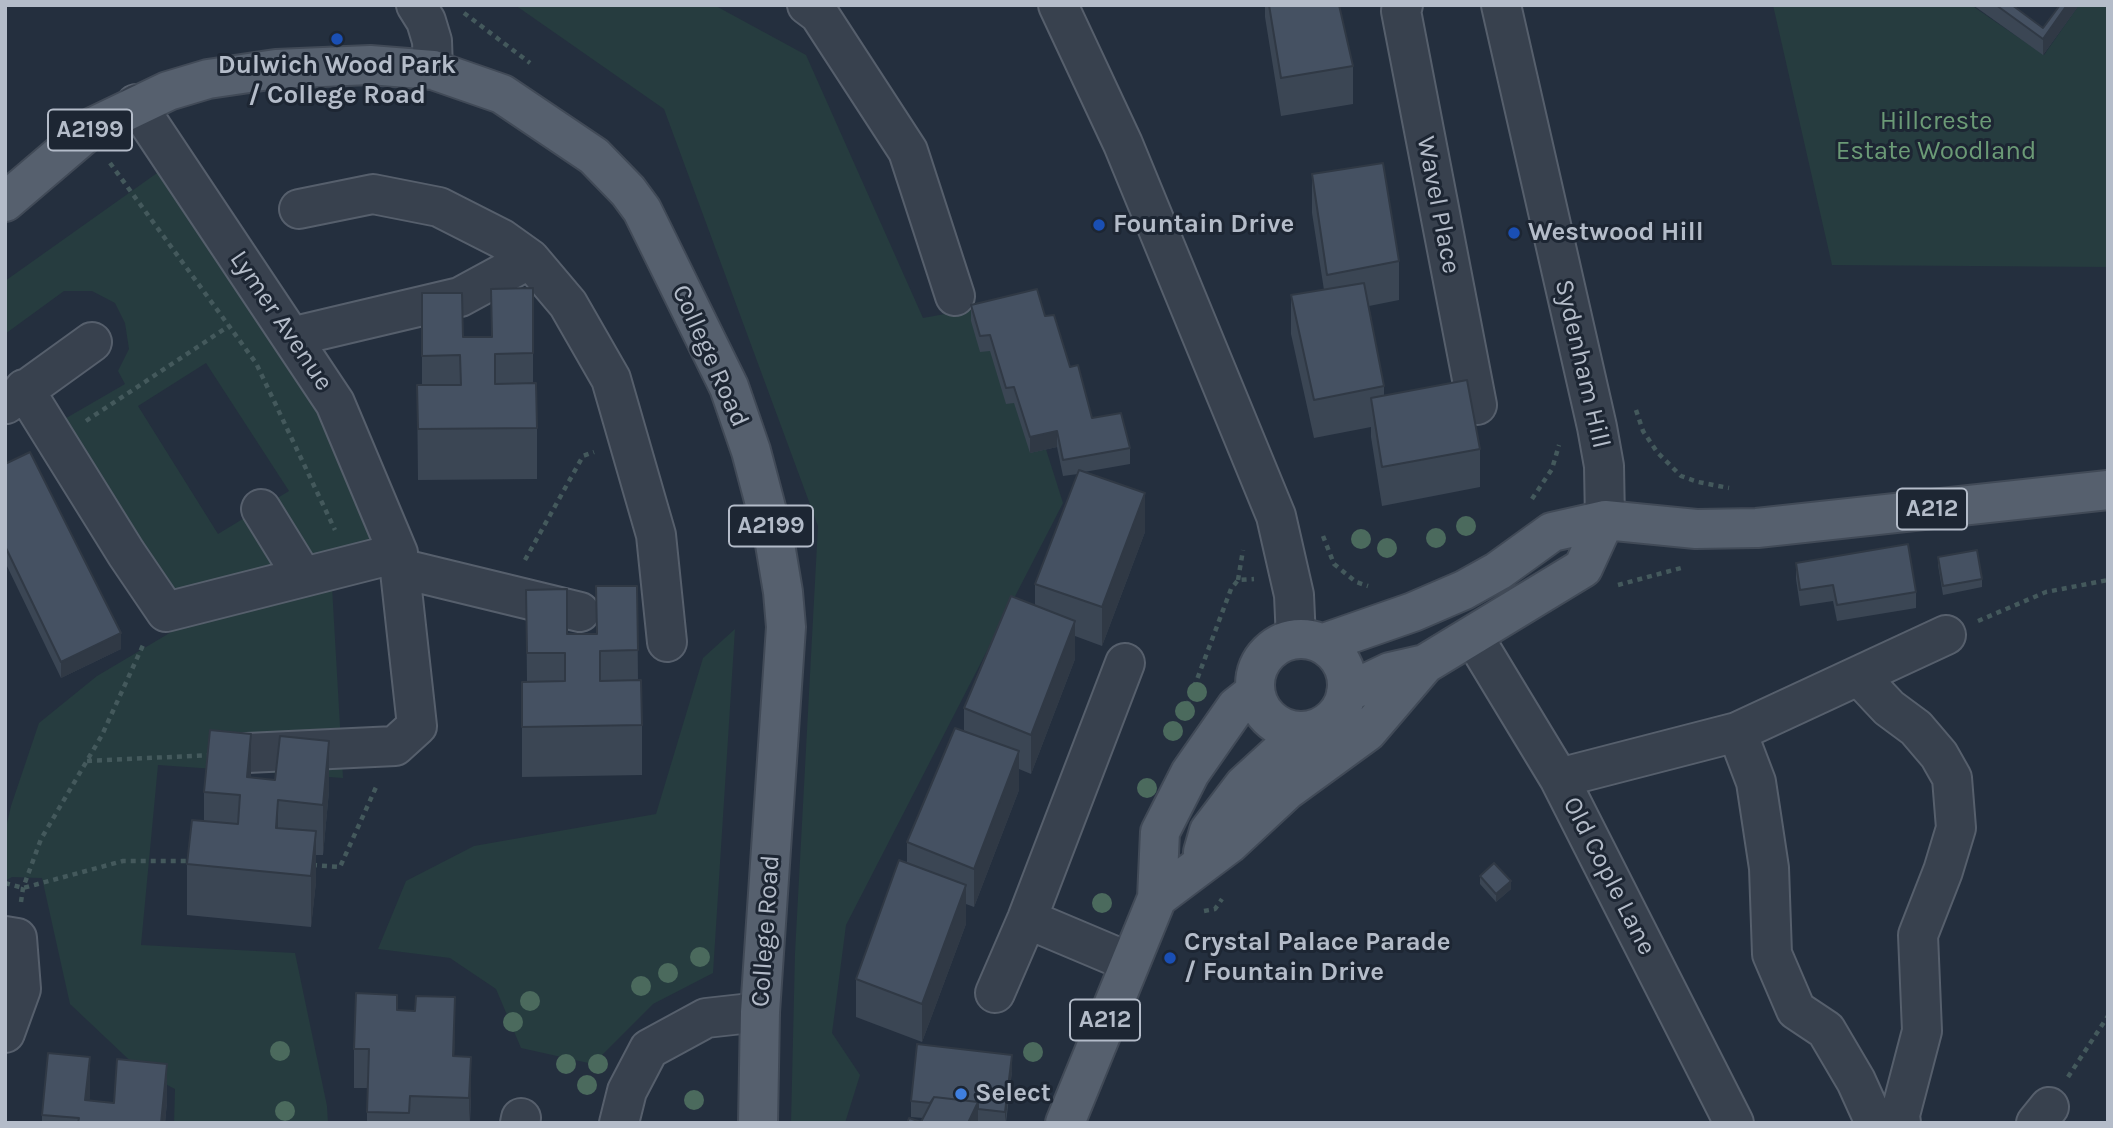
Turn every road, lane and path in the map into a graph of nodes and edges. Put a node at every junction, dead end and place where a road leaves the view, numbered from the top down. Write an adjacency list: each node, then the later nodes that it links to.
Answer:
1 (416, 5): 6 (street)
2 (807, 5): 12 (street)
3 (1058, 5): 41 (street)
4 (1403, 5): 17 (street, Wavel Place)
5 (1501, 5): 26 (street, Sydenham Hill)
6 (433, 70): 7 (main road, A2199); 65 (main road, College Road / A2199)
7 (136, 104): 9 (main road, A2199); 14 (street, Lymer Avenue)
8 (107, 160): 13 (path)
9 (5, 202)
10 (299, 209): 11 (street)
11 (530, 259): 14 (street); 20 (street)
12 (955, 296)
13 (229, 326): 21 (path); 30 (path)
14 (291, 337): 29 (street, Lymer Avenue)
15 (92, 342): 16 (street)
16 (15, 397): 21 (street)
17 (1477, 405)
18 (1637, 414): 22 (path)
19 (1560, 437): 24 (path)
20 (628, 440): 36 (path); 42 (street)
21 (56, 441): 37 (street)
22 (1697, 485)
23 (2108, 490): 26 (main road, A212)
24 (1530, 503)
25 (261, 509): 31 (street)
26 (1605, 520): 40 (main road, A212); 41 (main road, A212)
27 (1243, 546): 33 (path)
28 (1329, 556): 35 (path)
29 (398, 561): 30 (street); 36 (street); 51 (street, Lymer Avenue)
30 (351, 565): 31 (street)
31 (303, 577): 37 (street)
32 (1256, 579): 33 (path)
33 (1238, 580): 48 (path)
34 (2108, 580): 39 (path)
35 (1372, 587)
36 (506, 594): 38 (street)
37 (166, 612): 53 (path)
38 (580, 612)
39 (1945, 635): 45 (street)
40 (1473, 636): 44 (main road, A212); 54 (street, Old Cople Lane)
41 (1310, 641): 46 (main road, A212); 47 (main road)
42 (667, 642)
43 (1125, 663): 61 (street)
44 (1425, 664): 47 (main road, A212); 57 (main road, A212)
45 (1859, 676): 50 (street); 74 (street)
46 (1255, 692): 49 (main road); 60 (main road, A212)
47 (1346, 693): 49 (main road)
48 (1184, 713)
49 (1303, 731): 57 (main road)
50 (1737, 733): 54 (street); 73 (street)
51 (395, 746): 52 (street); 56 (path)
52 (247, 753): 53 (path)
53 (86, 761): 59 (path)
54 (1559, 778): 72 (street, Old Cople Lane)
55 (201, 861): 59 (path)
56 (302, 864)
57 (1197, 867): 60 (main road, A212)
58 (5, 883): 59 (path)
59 (23, 888): 62 (path)
60 (1157, 898): 63 (main road, A212)
61 (1027, 919): 63 (street); 64 (street)
62 (11, 937): 67 (street)
63 (1129, 962): 71 (main road, A212)
64 (995, 992)
65 (760, 1012): 69 (street); 70 (main road, College Road / A2199)
66 (2108, 1016): 68 (path)
67 (5, 1033)
68 (2042, 1115)
69 (619, 1123)
70 (758, 1123)
71 (1065, 1123)
72 (1734, 1123)
73 (1875, 1123)
74 (1901, 1123)

